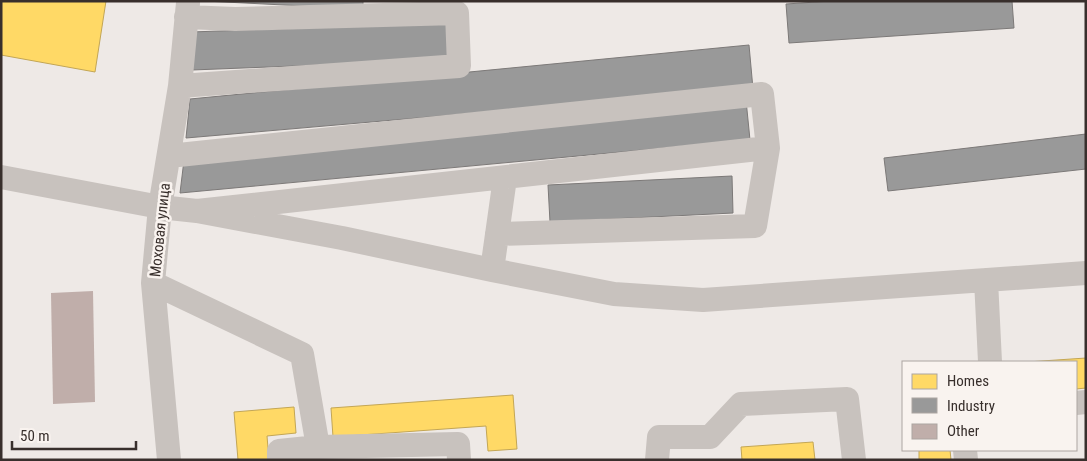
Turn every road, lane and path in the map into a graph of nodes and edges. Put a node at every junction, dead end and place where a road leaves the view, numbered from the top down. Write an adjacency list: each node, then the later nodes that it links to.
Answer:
1 (187, 9): 2 (street, Моховая улица); 2 (street)
2 (180, 86): 4 (street, Моховая улица)
3 (768, 148): 4 (street); 6 (street); 9 (street)
4 (169, 156): 7 (street, Моховая улица)
5 (1, 177): 7 (street)
6 (505, 178): 8 (street); 9 (street)
7 (160, 207): 8 (street); 13 (street, Моховая улица)
8 (197, 211): 10 (street)
9 (497, 234): 10 (street)
10 (492, 270): 12 (street)
11 (1086, 273): 12 (street)
12 (986, 280): 14 (street)
13 (154, 283): 15 (street); 16 (street, Моховая улица)
14 (990, 361)
15 (318, 447): 17 (street); 18 (street)
16 (169, 460)
17 (279, 460)
18 (459, 460)
19 (657, 460): 20 (street)
20 (854, 460)

